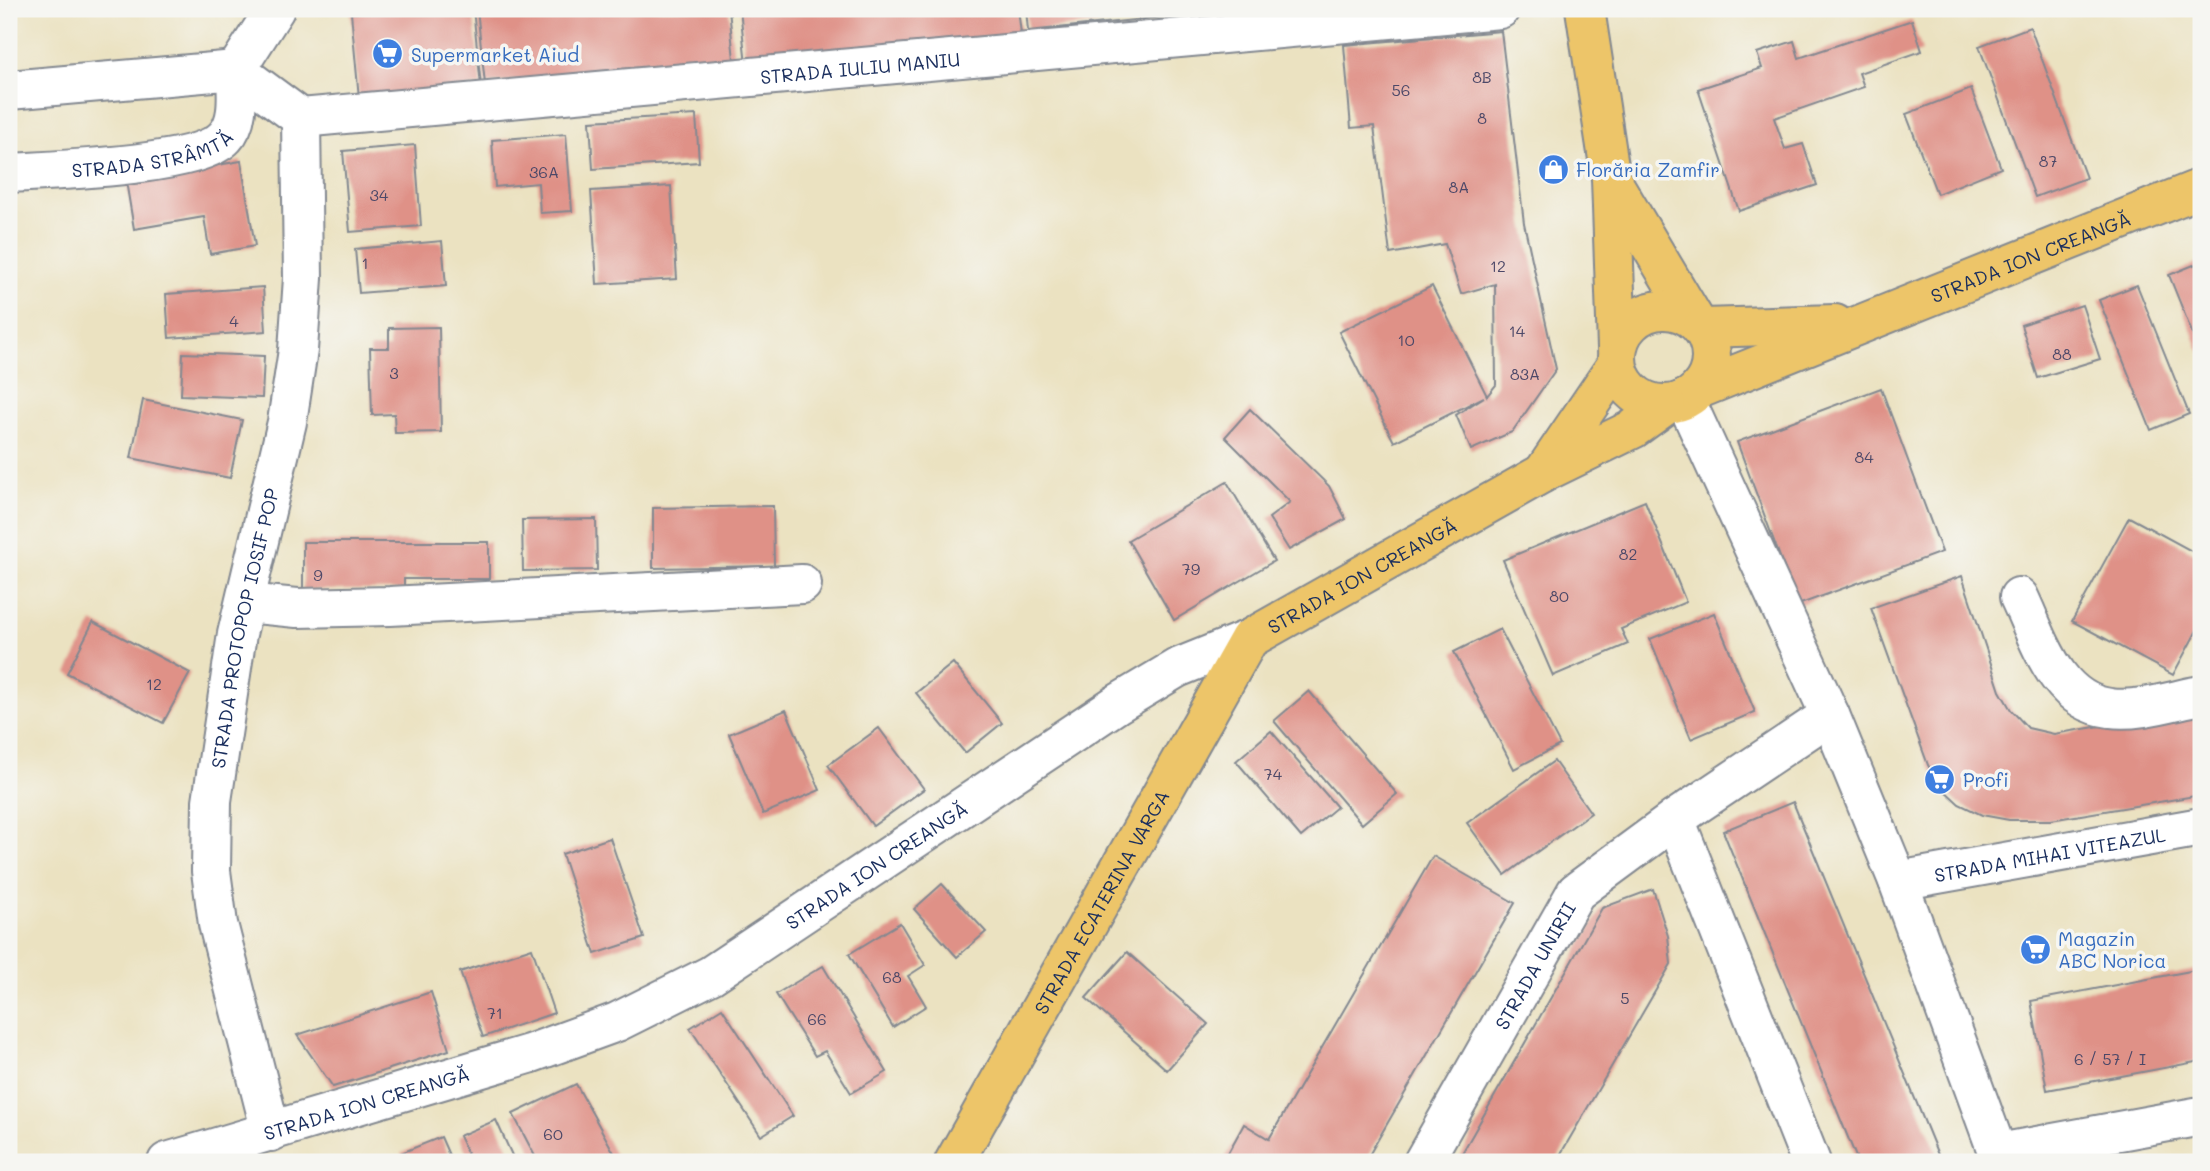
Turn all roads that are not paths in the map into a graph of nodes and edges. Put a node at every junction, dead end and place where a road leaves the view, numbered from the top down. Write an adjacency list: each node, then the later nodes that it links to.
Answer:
1 (275, 9): 4 (street)
2 (1500, 9): 6 (street, STRADA IULIU MANIU)
3 (1585, 9): 8 (main road)
4 (236, 70): 5 (street); 6 (street); 7 (street, STRADA STRÂMTĂ)
5 (9, 90)
6 (301, 118): 17 (street, STRADA PROTOPOP IOSIF POP)
7 (9, 173)
8 (1611, 179): 11 (main road); 12 (main road)
9 (2201, 188): 10 (main road, STRADA ION CREANGĂ)
10 (1858, 323): 11 (main road, STRADA ION CREANGĂ); 13 (main road, STRADA ION CREANGĂ)
11 (1699, 325): 12 (main road); 13 (main road)
12 (1617, 356): 13 (main road); 14 (main road, STRADA ION CREANGĂ)
13 (1683, 398): 14 (main road, STRADA ION CREANGĂ); 20 (street)
14 (1543, 473): 18 (main road, STRADA ION CREANGĂ)
15 (802, 584): 17 (street)
16 (2019, 597): 19 (street)
17 (245, 603): 25 (street, STRADA PROTOPOP IOSIF POP)
18 (1249, 639): 25 (street, STRADA ION CREANGĂ); 28 (main road, STRADA ECATERINA VARGA)
19 (2201, 695)
20 (1830, 715): 21 (street, STRADA UNIRII); 23 (street)
21 (1675, 819): 29 (street, STRADA UNIRII); 30 (street)
22 (2201, 827): 23 (street, STRADA MIHAI VITEAZUL)
23 (1898, 881): 26 (street)
24 (2201, 1116): 26 (street)
25 (271, 1132): 27 (street, STRADA ION CREANGĂ)
26 (2000, 1158)
27 (167, 1162)
28 (954, 1162)
29 (1423, 1162)
30 (1811, 1162)

